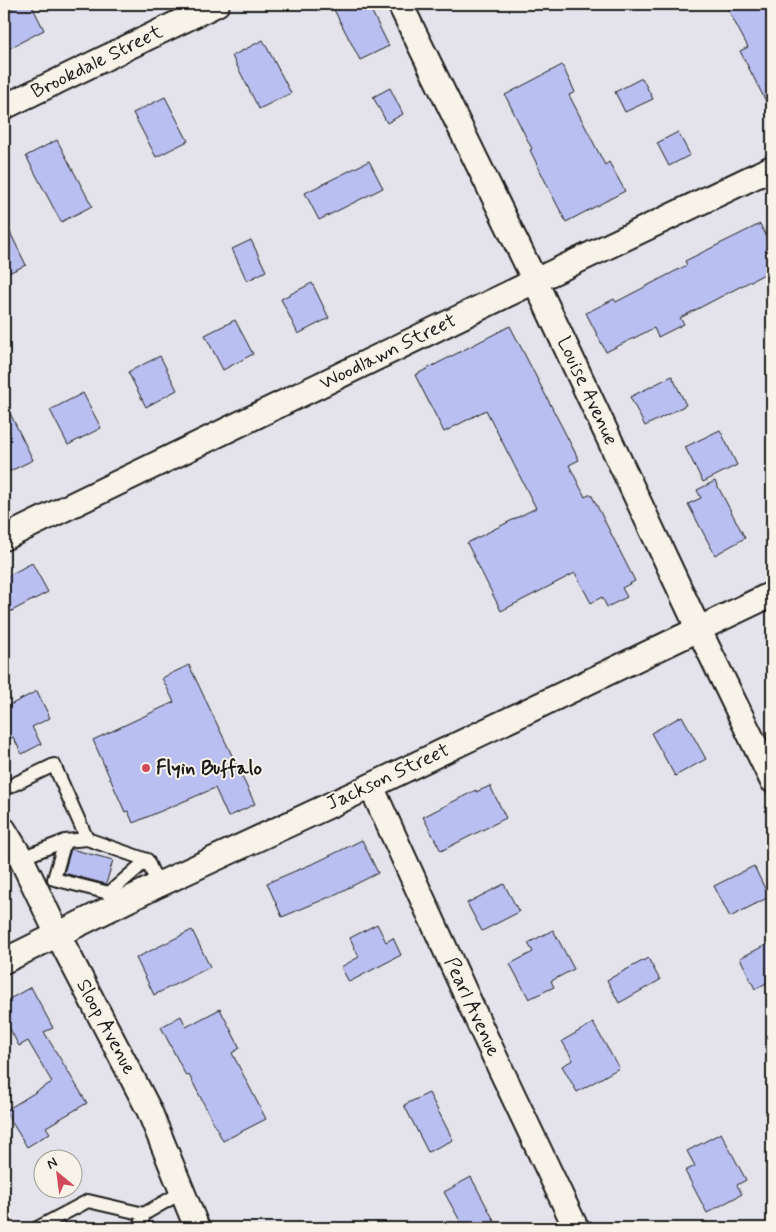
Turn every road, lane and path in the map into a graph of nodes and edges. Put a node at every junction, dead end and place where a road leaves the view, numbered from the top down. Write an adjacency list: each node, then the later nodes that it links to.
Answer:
1 (217, 4): 3 (street, Brookdale Street)
2 (400, 4): 5 (street, Louise Avenue)
3 (4, 107)
4 (772, 168): 5 (street, Woodlawn Street)
5 (535, 280): 6 (street, Woodlawn Street); 8 (street, Louise Avenue)
6 (4, 538)
7 (772, 594): 8 (street, Jackson Street)
8 (698, 628): 9 (street, Louise Avenue); 10 (street, Jackson Street)
9 (772, 780)
10 (371, 786): 17 (street, Jackson Street); 25 (street, Pearl Avenue)
11 (4, 789): 13 (lane)
12 (4, 830): 15 (street, Sloop Avenue)
13 (87, 839): 14 (lane); 16 (lane)
14 (65, 841): 15 (lane); 16 (lane)
15 (21, 858): 18 (street, Sloop Avenue)
16 (147, 860): 17 (lane)
17 (158, 885): 18 (street, Jackson Street)
18 (58, 935): 19 (street, Jackson Street); 20 (street, Sloop Avenue)
19 (4, 961)
20 (182, 1192): 21 (lane); 24 (street, Sloop Avenue)
21 (144, 1214): 22 (lane); 23 (lane)
22 (37, 1228)
23 (140, 1228)
24 (197, 1228)
25 (576, 1228)

